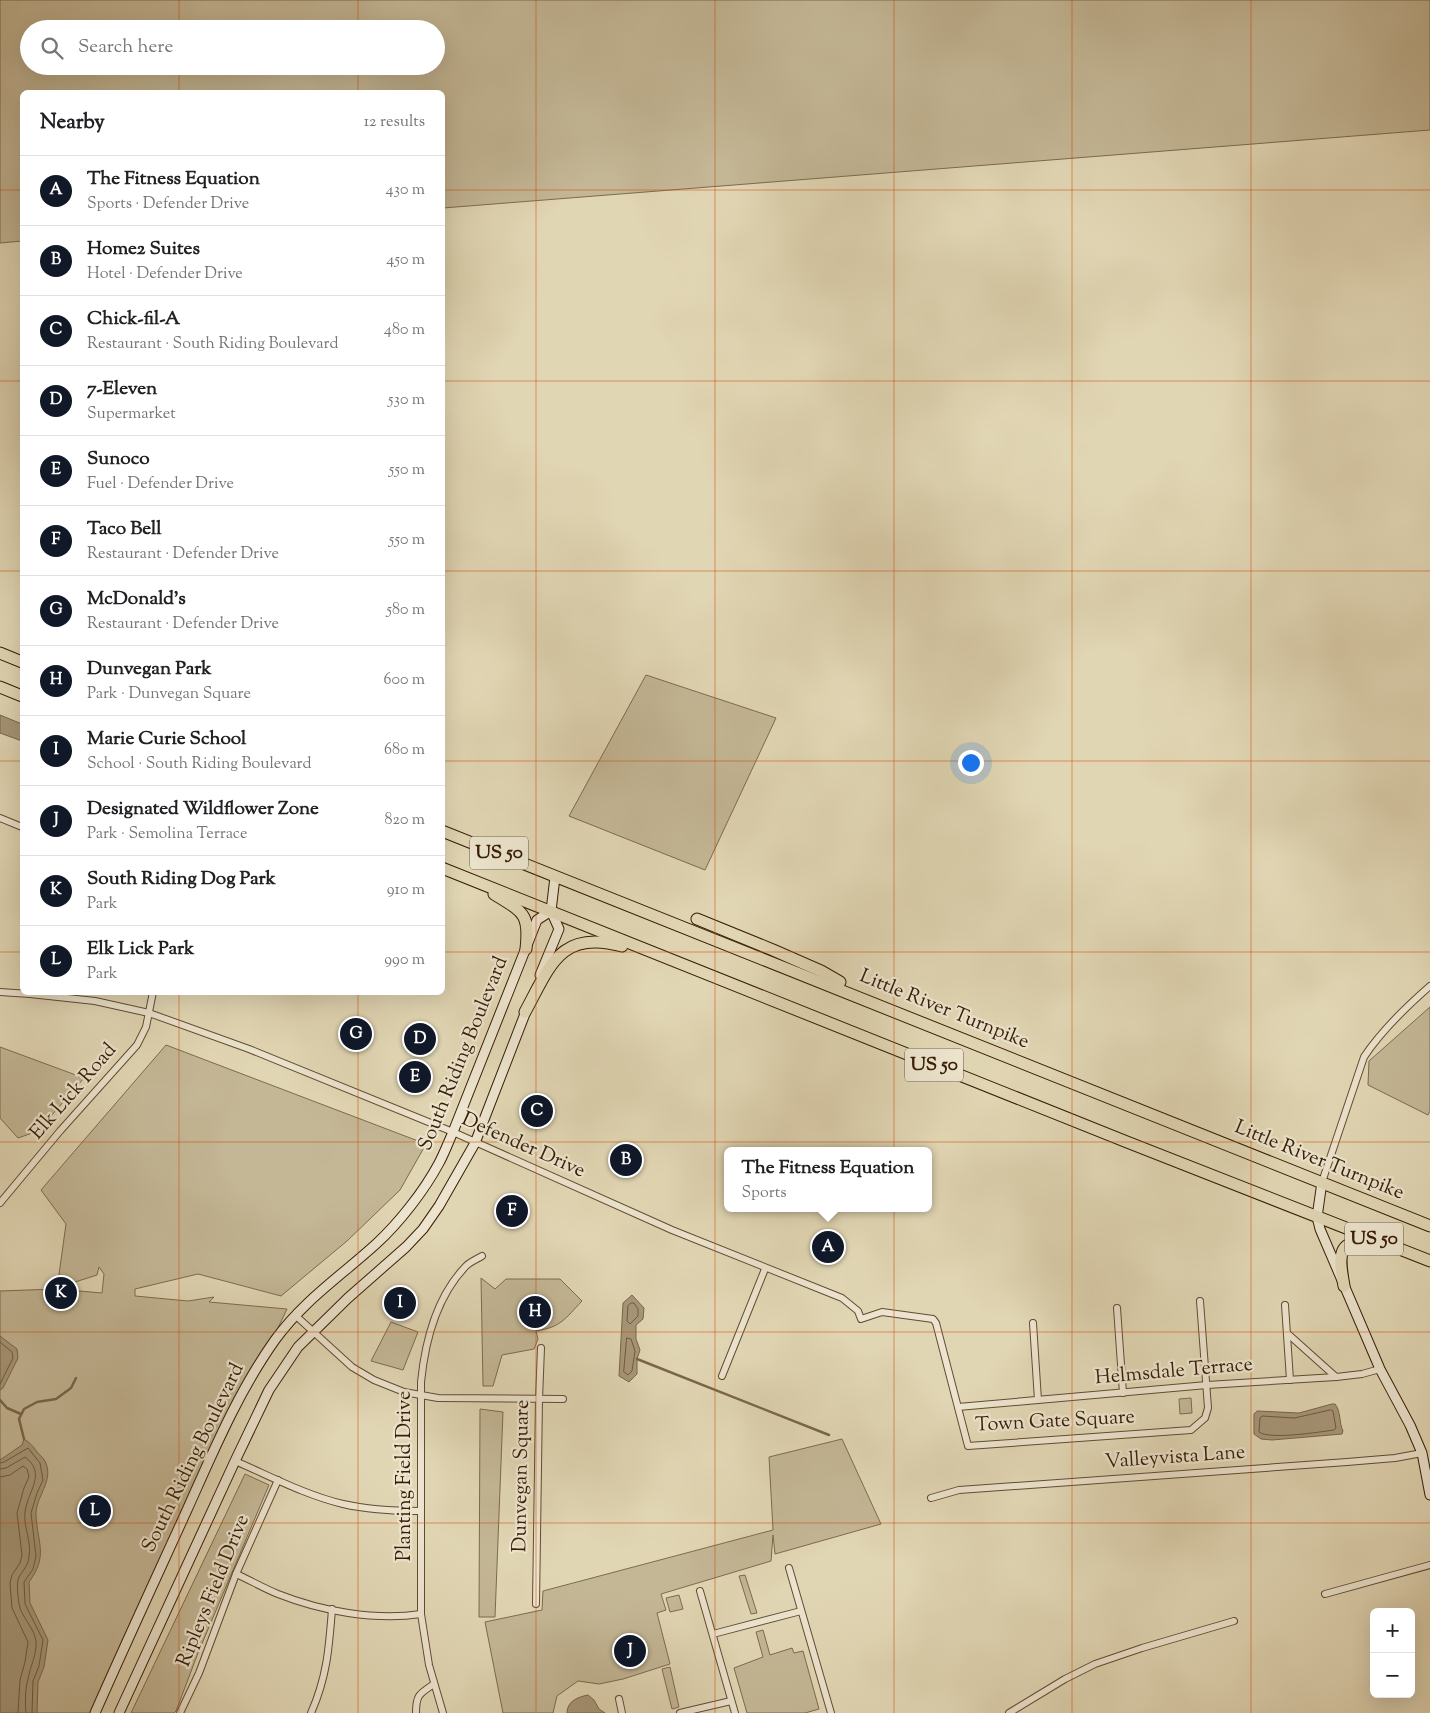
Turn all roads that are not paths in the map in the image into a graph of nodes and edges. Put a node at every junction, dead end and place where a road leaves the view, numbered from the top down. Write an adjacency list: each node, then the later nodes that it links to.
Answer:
1 (0, 653): 2 (highway)
2 (20, 661)
3 (0, 687): 4 (highway)
4 (20, 695)
5 (0, 818): 6 (street)
6 (20, 826)
7 (445, 832): 9 (highway, Little River Turnpike / US 50)
8 (445, 869): 10 (highway, US 50)
9 (555, 877): 11 (street, South Riding Boulevard); 20 (highway, Little River Turnpike / US 50)
10 (467, 878): 11 (highway, US 50); 13 (highway)
11 (551, 911): 13 (street, South Riding Boulevard); 14 (highway, US 50); 21 (street, South Riding Boulevard)
12 (697, 919): 20 (highway)
13 (526, 949): 23 (street, South Riding Boulevard)
14 (676, 961): 21 (highway); 27 (highway, US 50)
15 (1430, 986): 25 (street)
16 (0, 992): 17 (street, Defender Drive)
17 (20, 993)
18 (41, 995): 22 (street, Defender Drive)
19 (152, 995): 22 (street, Elk Lick Road)
20 (862, 997): 25 (highway, Little River Turnpike / US 50)
21 (526, 1012): 24 (street, South Riding Boulevard)
22 (149, 1013): 23 (street, Defender Drive); 26 (street, Elk Lick Road)
23 (453, 1132): 24 (street, Defender Drive); 37 (street, South Riding Boulevard)
24 (475, 1143): 32 (street, Defender Drive); 40 (street, South Riding Boulevard)
25 (1322, 1182): 27 (street); 28 (highway, Little River Turnpike / US 50)
26 (0, 1203)
27 (1317, 1217): 29 (highway, US 50); 33 (street)
28 (1430, 1226)
29 (1399, 1249): 31 (highway, US 50); 33 (highway)
30 (482, 1256): 49 (street, Planting Field Drive)
31 (1430, 1261)
32 (766, 1269): 38 (street, Defender Drive); 44 (street)
33 (1344, 1286): 43 (street)
34 (1200, 1301): 47 (street)
35 (1286, 1304): 41 (street)
36 (1116, 1308): 48 (street)
37 (295, 1315): 40 (street); 74 (street, South Riding Boulevard)
38 (933, 1319): 53 (street, Town Gate Square)
39 (1033, 1323): 52 (street)
40 (313, 1332): 49 (street); 55 (street, South Riding Boulevard)
41 (1288, 1334): 45 (street); 46 (street)
42 (541, 1348): 50 (street, Dunvegan Square)
43 (1380, 1369): 45 (street, Helmsdale Terrace); 54 (street)
44 (722, 1376)
45 (1336, 1376): 46 (street, Helmsdale Terrace)
46 (1290, 1380): 47 (street, Helmsdale Terrace)
47 (1207, 1385): 48 (street, Helmsdale Terrace); 53 (street, Town Gate Square)
48 (1123, 1393): 52 (street, Helmsdale Terrace)
49 (421, 1396): 50 (street); 59 (street, Planting Field Drive)
50 (539, 1399): 51 (street); 65 (street, Dunvegan Square)
51 (563, 1399)
52 (1038, 1400): 53 (street, Helmsdale Terrace)
53 (958, 1407)
54 (1422, 1454): 57 (street); 58 (street, Valleyvista Lane)
55 (235, 1461): 56 (street); 75 (street, South Riding Boulevard)
56 (278, 1480): 59 (street); 62 (street, Ripleys Field Drive)
57 (1430, 1495)
58 (931, 1498)
59 (420, 1511): 68 (street, Planting Field Drive)
60 (1430, 1564): 64 (street)
61 (789, 1568): 67 (street)
62 (236, 1574): 66 (street); 76 (street, Ripleys Field Drive)
63 (700, 1591): 70 (street)
64 (1325, 1594)
65 (536, 1604)
66 (332, 1609): 68 (street); 77 (street)
67 (801, 1611): 70 (street); 83 (street)
68 (422, 1614): 71 (street, Planting Field Drive)
69 (1234, 1621): 84 (street)
70 (713, 1634): 73 (street)
71 (434, 1684): 78 (street); 79 (street, Planting Field Drive)
72 (619, 1699): 80 (street)
73 (731, 1701): 81 (street); 82 (street)
74 (95, 1713)
75 (120, 1713)
76 (180, 1713)
77 (311, 1713)
78 (416, 1713)
79 (443, 1713)
80 (622, 1713)
81 (680, 1713)
82 (735, 1713)
83 (831, 1713)
84 (1009, 1713)

